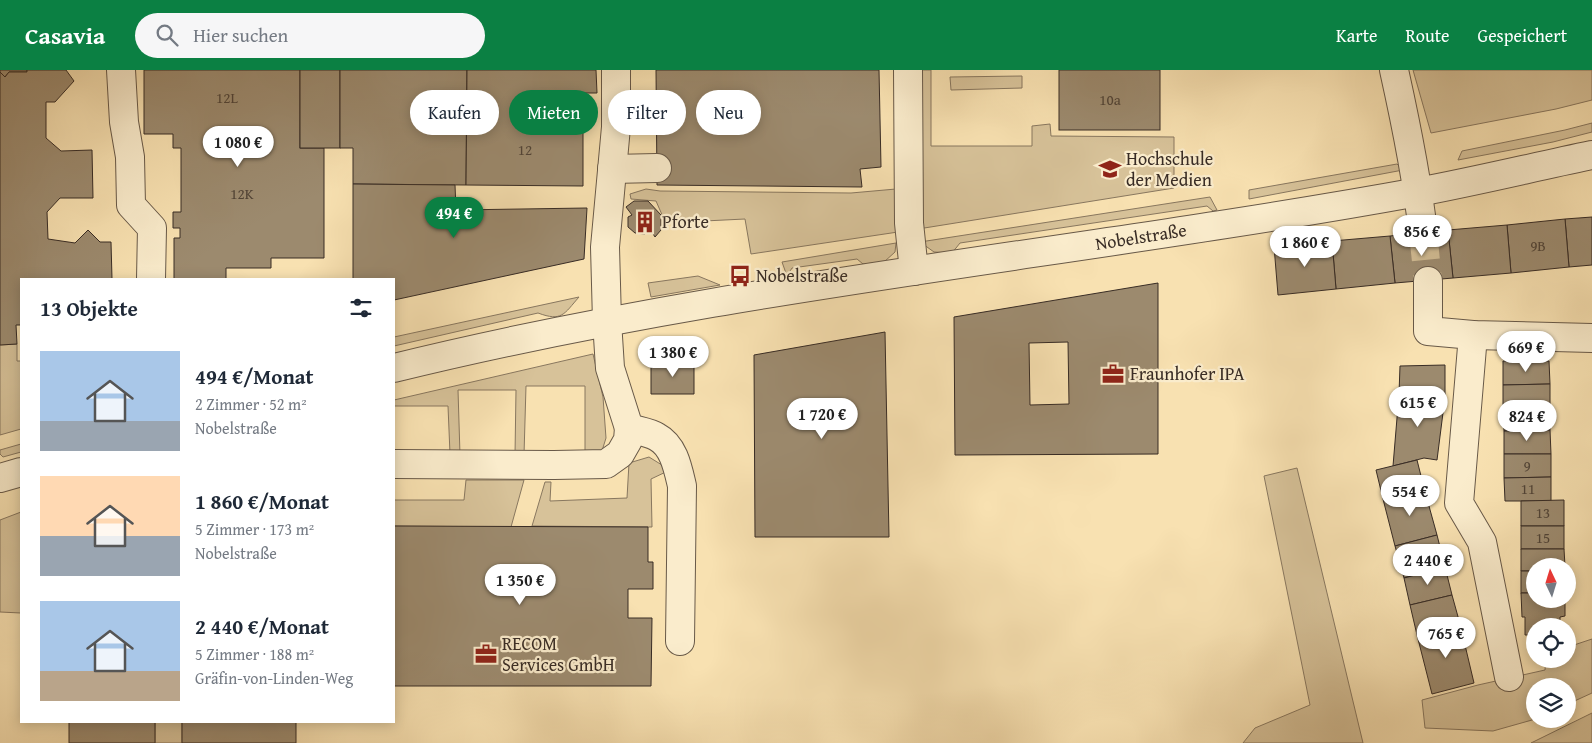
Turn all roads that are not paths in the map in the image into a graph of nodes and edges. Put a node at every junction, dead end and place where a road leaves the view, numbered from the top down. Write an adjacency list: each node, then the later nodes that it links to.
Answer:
1 (121, 70): 11 (street)
2 (616, 70): 7 (street)
3 (908, 70): 10 (street)
4 (1394, 70): 8 (street)
5 (1592, 155): 8 (street, Nobelstraße)
6 (657, 168): 7 (street)
7 (612, 169): 13 (street)
8 (1418, 192): 9 (street); 10 (street, Nobelstraße)
9 (1424, 232)
10 (914, 270): 13 (street, Nobelstraße)
11 (151, 278)
12 (1428, 281): 14 (street)
13 (607, 321): 16 (street, Nobelstraße); 17 (street)
14 (1474, 336): 15 (street); 22 (street)
15 (1592, 338)
16 (395, 368)
17 (629, 428): 18 (street); 21 (street)
18 (395, 464)
19 (20, 472): 20 (street)
20 (0, 478)
21 (680, 641)
22 (1509, 677)

